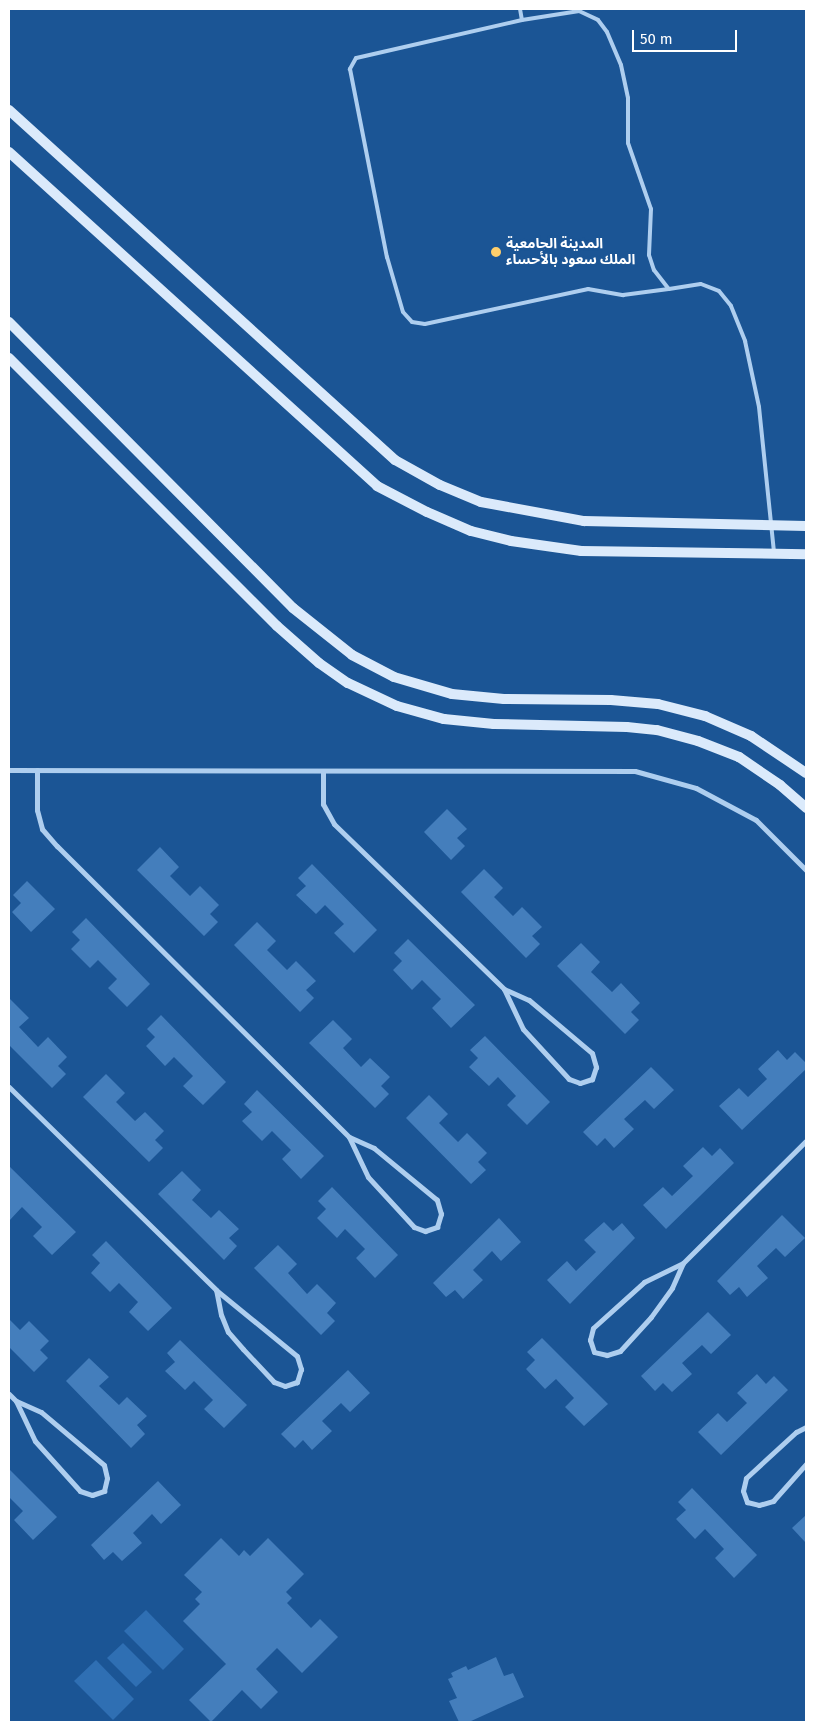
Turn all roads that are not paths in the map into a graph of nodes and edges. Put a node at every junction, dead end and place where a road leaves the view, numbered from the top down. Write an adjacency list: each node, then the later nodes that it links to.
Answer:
1 (520, 9): 2 (lane)
2 (522, 20): 5 (lane); 5 (lane)
3 (9, 110): 8 (main road)
4 (9, 152): 11 (main road)
5 (669, 289): 8 (lane)
6 (9, 322): 15 (main road)
7 (9, 358): 16 (main road)
8 (773, 525): 9 (main road); 11 (lane)
9 (806, 526)
10 (806, 554): 11 (main road)
11 (774, 555)
12 (9, 770): 13 (street)
13 (37, 770): 14 (street); 20 (street)
14 (323, 771): 17 (street); 18 (street)
15 (806, 773)
16 (806, 808)
17 (806, 870)
18 (504, 989): 18 (street)
19 (9, 1087): 23 (street)
20 (349, 1137): 20 (street)
21 (806, 1141): 22 (street)
22 (683, 1263): 22 (street)
23 (216, 1290): 23 (street)
24 (9, 1394): 25 (street)
25 (16, 1401): 25 (street)
26 (806, 1427): 27 (street)
27 (806, 1464)

